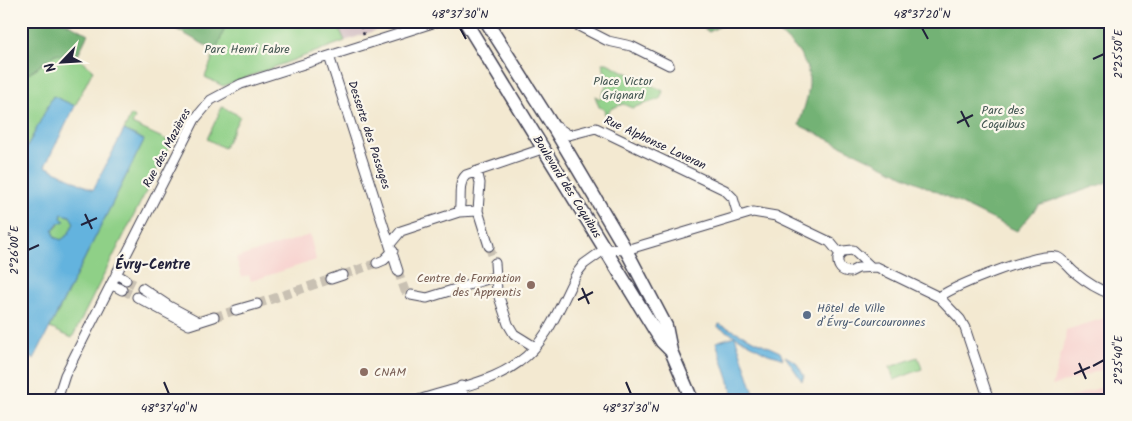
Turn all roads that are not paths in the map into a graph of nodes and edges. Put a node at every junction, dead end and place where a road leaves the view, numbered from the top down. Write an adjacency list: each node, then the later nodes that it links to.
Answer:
1 (439, 21): 5 (street, Rue des Mazières)
2 (465, 21): 8 (main road, Boulevard des Coquibus)
3 (486, 21): 7 (main road, Boulevard des Coquibus)
4 (569, 21): 6 (street)
5 (329, 56): 13 (street, Desserte des Passages); 24 (street, Rue des Mazières)
6 (669, 66)
7 (549, 120): 12 (street, Rue Alphonse Laveran); 18 (main road, Boulevard des Coquibus)
8 (542, 149): 9 (street); 17 (main road, Boulevard des Coquibus)
9 (477, 171): 10 (street); 11 (street)
10 (478, 211): 11 (street); 15 (street)
11 (459, 212): 14 (street)
12 (738, 216): 18 (street); 19 (street)
13 (384, 223): 14 (street); 16 (street, Desserte des Passages)
14 (401, 231): 16 (street)
15 (490, 246)
16 (392, 247): 20 (street); 23 (street, Desserte des Passages)
17 (605, 249): 18 (street); 40 (street); 41 (main road, Boulevard des Coquibus)
18 (626, 250): 41 (main road, Boulevard des Coquibus)
19 (840, 254): 22 (street); 22 (street)
20 (377, 263)
21 (495, 263): 26 (street)
22 (859, 263): 35 (street)
23 (398, 271)
24 (116, 274): 28 (street); 29 (street, Rue des Mazières)
25 (343, 275): 27 (street)
26 (494, 277): 33 (street); 40 (street)
27 (331, 279)
28 (126, 280)
29 (111, 284): 31 (street); 43 (street, Rue des Mazières)
30 (142, 288): 39 (street)
31 (122, 290)
32 (1111, 294): 35 (street)
33 (411, 295)
34 (137, 297): 39 (street)
35 (940, 297): 47 (street)
36 (257, 304): 37 (street)
37 (236, 310)
38 (214, 317): 39 (street)
39 (199, 322)
40 (535, 347): 42 (street)
41 (671, 351): 46 (main road, Boulevard des Coquibus)
42 (461, 386): 44 (street); 45 (street)
43 (57, 400)
44 (419, 400)
45 (465, 400)
46 (692, 400)
47 (988, 400)

